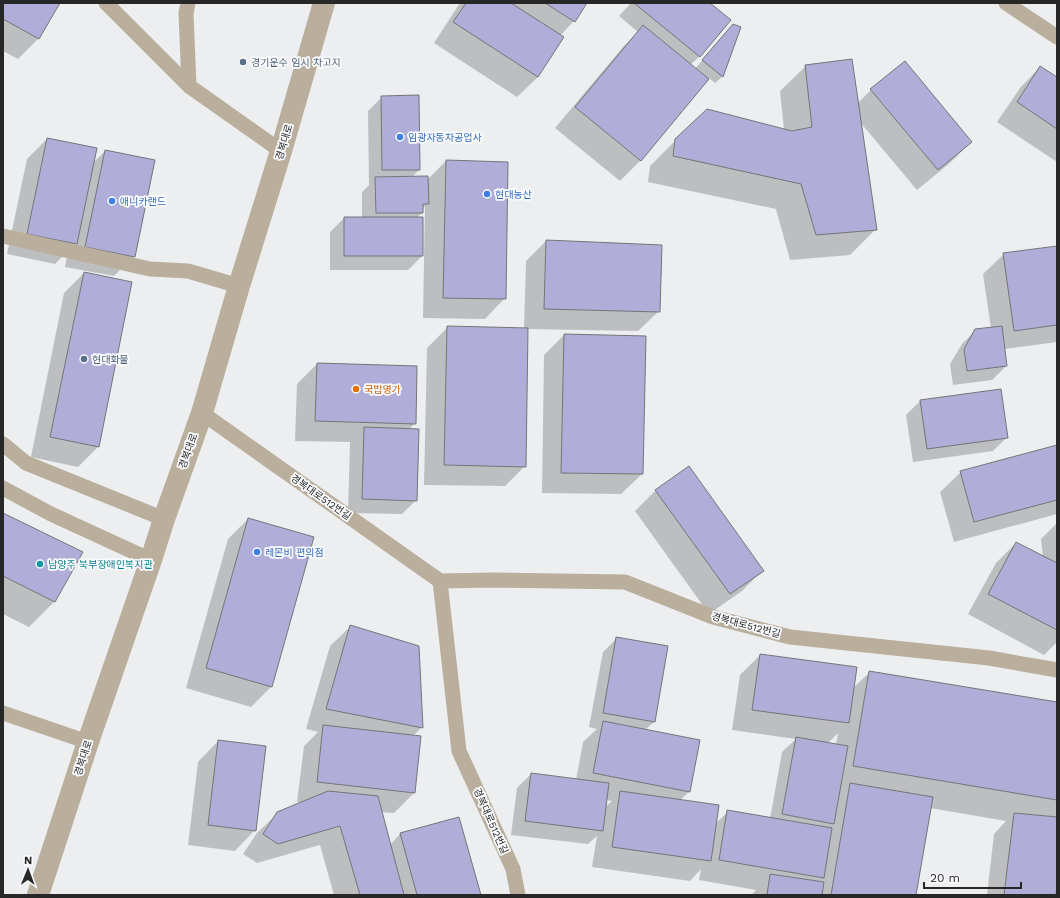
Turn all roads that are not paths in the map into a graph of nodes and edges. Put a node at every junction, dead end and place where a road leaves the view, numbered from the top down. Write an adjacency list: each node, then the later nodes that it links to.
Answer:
1 (106, 3): 6 (lane)
2 (188, 3): 6 (lane)
3 (324, 3): 7 (street, 경복대로)
4 (1006, 3): 5 (lane)
5 (1057, 36)
6 (189, 86): 7 (lane)
7 (281, 151): 9 (street, 경복대로)
8 (3, 236): 9 (lane)
9 (239, 286): 10 (street, 경복대로)
10 (202, 414): 13 (street, 경복대로); 15 (lane, 경복대로512번길)
11 (3, 444): 13 (lane)
12 (3, 488): 14 (lane)
13 (164, 519): 14 (street, 경복대로)
14 (151, 560): 18 (street, 경복대로)
15 (440, 581): 16 (lane, 경복대로512번길); 20 (lane, 경복대로512번길)
16 (1057, 670)
17 (3, 713): 18 (lane)
18 (88, 742): 19 (street, 경복대로)
19 (38, 895)
20 (518, 895)

